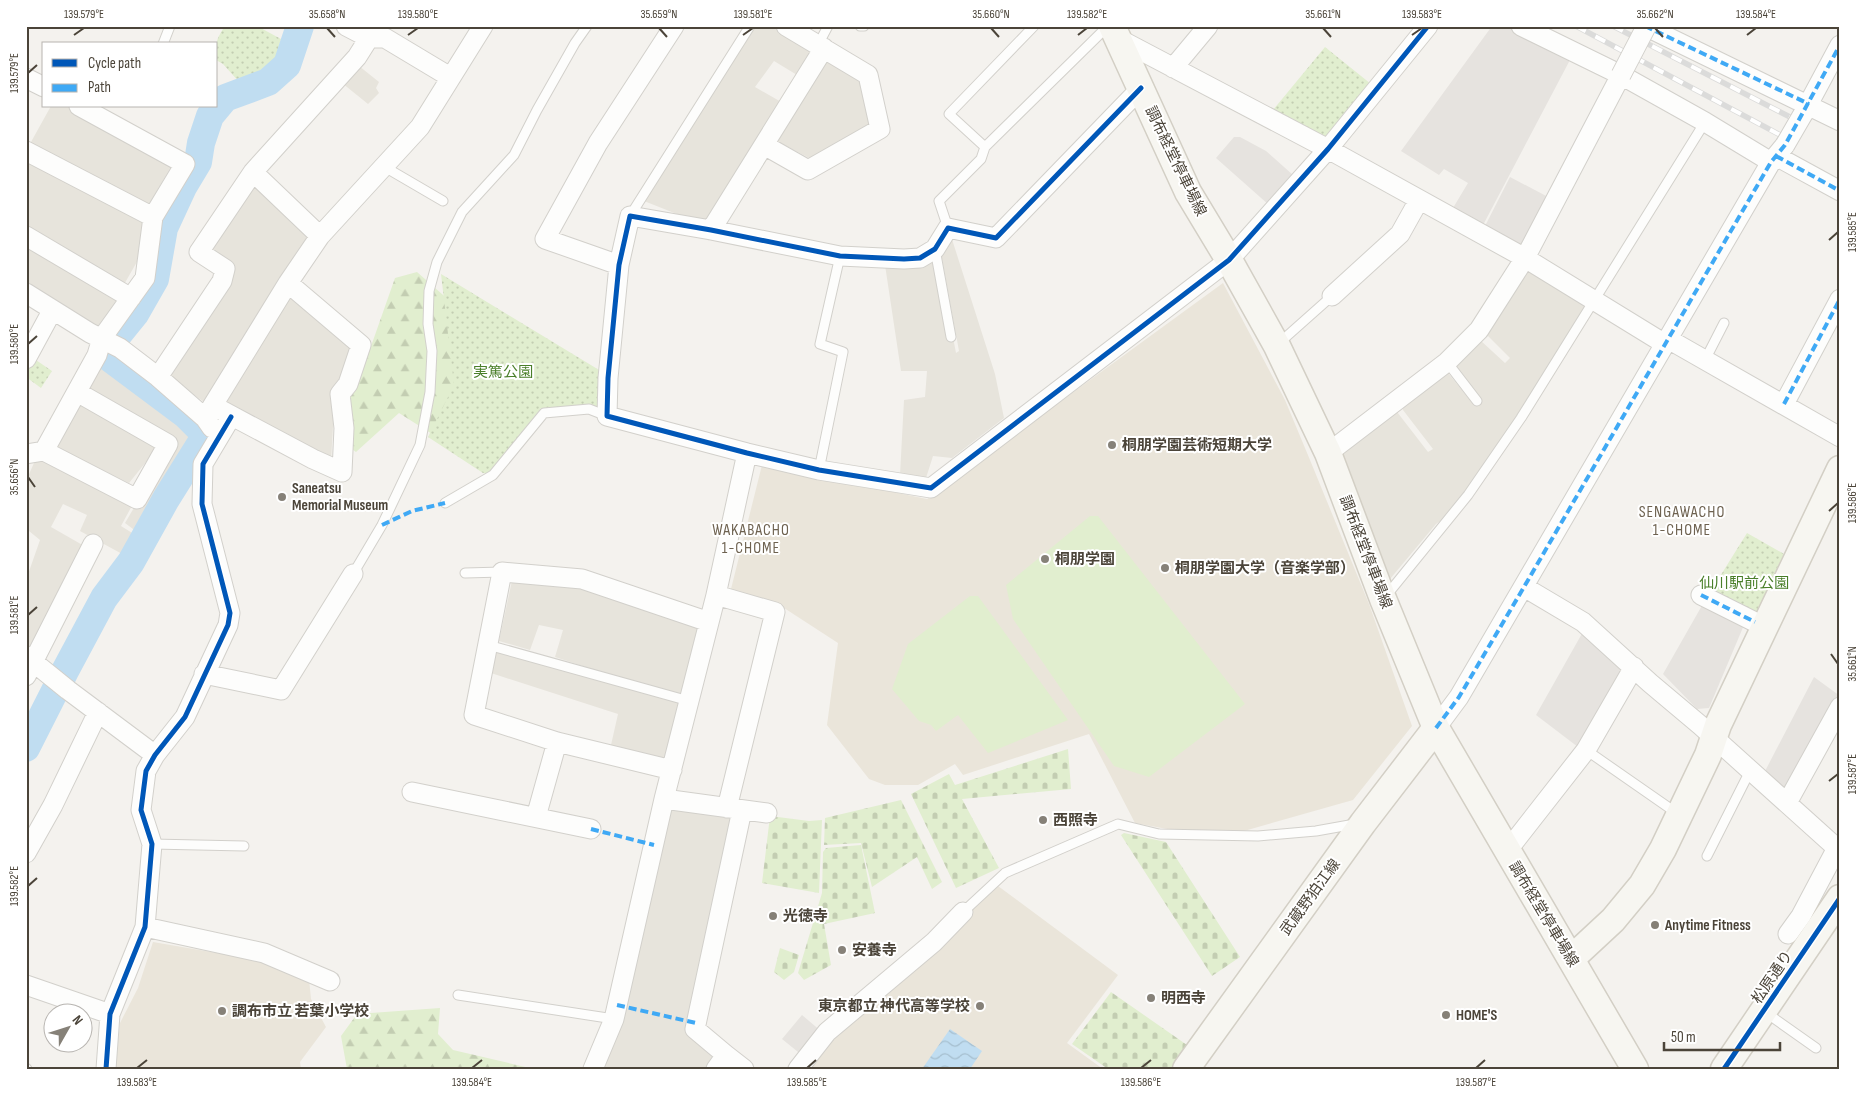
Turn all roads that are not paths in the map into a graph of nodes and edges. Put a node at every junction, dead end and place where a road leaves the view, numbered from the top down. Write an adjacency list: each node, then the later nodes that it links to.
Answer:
1 (170, 26): 18 (lane)
2 (346, 26): 17 (street)
3 (483, 26): 23 (street)
4 (587, 26): 85 (lane)
5 (674, 26): 51 (street)
6 (750, 26): 41 (lane)
7 (786, 26): 20 (street)
8 (828, 26): 20 (lane)
9 (860, 26): 10 (lane)
10 (864, 26)
11 (1034, 26): 32 (lane)
12 (1208, 26): 21 (street)
13 (1428, 26): 33 (street)
14 (1521, 26): 22 (street)
15 (1646, 27): 22 (street, bridge); 28 (street)
16 (1112, 30): 21 (street); 26 (main road, 調布経堂停車場線); 32 (lane)
17 (369, 38): 23 (street); 37 (street)
18 (164, 42)
19 (1840, 45): 28 (street)
20 (821, 46): 31 (street); 31 (street)
21 (1173, 68): 33 (street)
22 (1621, 75): 30 (street); 49 (street)
23 (450, 77): 36 (street)
24 (26, 78): 25 (street)
25 (42, 86)
26 (1141, 88): 43 (street); 50 (main road, 調布経堂停車場線)
27 (83, 108): 42 (street)
28 (1806, 109): 29 (street); 35 (street, bridge)
29 (1840, 121)
30 (1705, 122): 35 (street); 57 (lane)
31 (764, 145): 44 (street)
32 (985, 147): 43 (lane)
33 (1328, 149): 39 (street); 50 (street)
34 (26, 150): 42 (street)
35 (1777, 155): 38 (street); 62 (street)
36 (383, 166): 40 (lane); 46 (street)
37 (253, 172): 46 (street); 67 (street)
38 (1840, 191)
39 (1419, 200): 49 (street); 54 (street)
40 (443, 201)
41 (630, 216): 44 (street); 51 (street)
42 (153, 217): 55 (street)
43 (948, 228): 47 (street)
44 (710, 230): 48 (street)
45 (26, 236): 55 (street)
46 (320, 236): 52 (street)
47 (935, 249): 48 (street); 60 (lane)
48 (840, 256): 80 (lane)
49 (1525, 258): 57 (street); 66 (street)
50 (1230, 260): 63 (main road, 調布経堂停車場線); 80 (street)
51 (619, 265): 72 (street)
52 (288, 283): 71 (street); 73 (street)
53 (26, 293): 58 (street)
54 (1332, 296): 63 (lane)
55 (131, 298): 61 (street)
56 (1840, 299): 70 (street)
57 (1595, 301): 62 (street); 89 (lane)
58 (52, 311): 61 (street); 64 (street)
59 (1724, 323): 65 (lane)
60 (951, 337)
61 (102, 338): 67 (street); 68 (street)
62 (1666, 341): 65 (street); 86 (street)
63 (1277, 346): 78 (main road, 調布経堂停車場線)
64 (26, 359)
65 (1705, 360): 70 (street)
66 (1447, 362): 69 (lane); 78 (street)
67 (158, 376): 71 (street)
68 (77, 392): 76 (street); 76 (street)
69 (1477, 400)
70 (1784, 404): 74 (street)
71 (209, 411): 73 (street); 75 (street)
72 (607, 416): 77 (street); 81 (lane)
73 (231, 417): 75 (street)
74 (1840, 436)
75 (219, 438): 95 (street)
76 (35, 452)
77 (747, 453): 80 (street); 87 (street)
78 (1328, 453): 89 (main road, 調布経堂停車場線)
79 (1840, 469): 100 (main road)
80 (819, 470)
81 (445, 503)
82 (93, 544): 93 (street)
83 (502, 572): 84 (lane); 90 (street); 92 (street)
84 (465, 573)
85 (353, 574): 95 (street)
86 (1524, 587): 94 (street); 99 (street)
87 (716, 595): 90 (street); 109 (street)
88 (1701, 595): 91 (street)
89 (1383, 599): 99 (main road, 調布経堂停車場線)
90 (710, 622): 96 (street)
91 (1755, 622)
92 (488, 645): 96 (lane); 101 (street)
93 (34, 667): 98 (street)
94 (1634, 667): 100 (street); 102 (street)
95 (204, 674): 103 (street)
96 (689, 701): 104 (street)
97 (1840, 707): 108 (street)
98 (98, 712): 103 (street); 119 (street)
99 (1436, 728): 113 (main road, 武蔵野狛江線); 118 (main road, 調布経堂停車場線)
100 (1712, 737): 105 (street); 111 (main road)
101 (558, 742): 104 (street); 112 (street)
102 (1586, 750): 111 (lane); 118 (street)
103 (155, 755): 115 (street)
104 (672, 770): 107 (street)
105 (1750, 771): 108 (street); 120 (lane)
106 (412, 792): 112 (street)
107 (664, 800): 109 (street); 131 (street)
108 (1787, 803): 117 (street)
109 (734, 809): 110 (street); 133 (street)
110 (766, 813)
111 (1679, 814): 125 (main road)
112 (536, 817): 114 (street)
113 (1363, 823): 122 (lane); 138 (main road, 武蔵野狛江線)
114 (591, 829)
115 (152, 844): 116 (lane); 123 (street)
116 (244, 846)
117 (1838, 849): 124 (street)
118 (1507, 851): 125 (main road, 調布経堂停車場線)
119 (26, 853)
120 (1707, 856)
121 (1840, 898): 129 (main road, 松原通り)
122 (963, 912): 137 (street)
123 (145, 927): 126 (street); 130 (street)
124 (1788, 934)
125 (1571, 959): 139 (main road, 調布経堂停車場線)
126 (330, 980)
127 (26, 984): 130 (street)
128 (458, 995): 131 (lane)
129 (1764, 1011): 132 (lane); 140 (main road, 松原通り)
130 (110, 1014): 134 (street)
131 (614, 1019): 135 (street)
132 (1816, 1048)
133 (721, 1062): 136 (street)
134 (106, 1069)
135 (593, 1069)
136 (744, 1069)
137 (798, 1069)
138 (1186, 1069)
139 (1635, 1069)
140 (1724, 1069)

